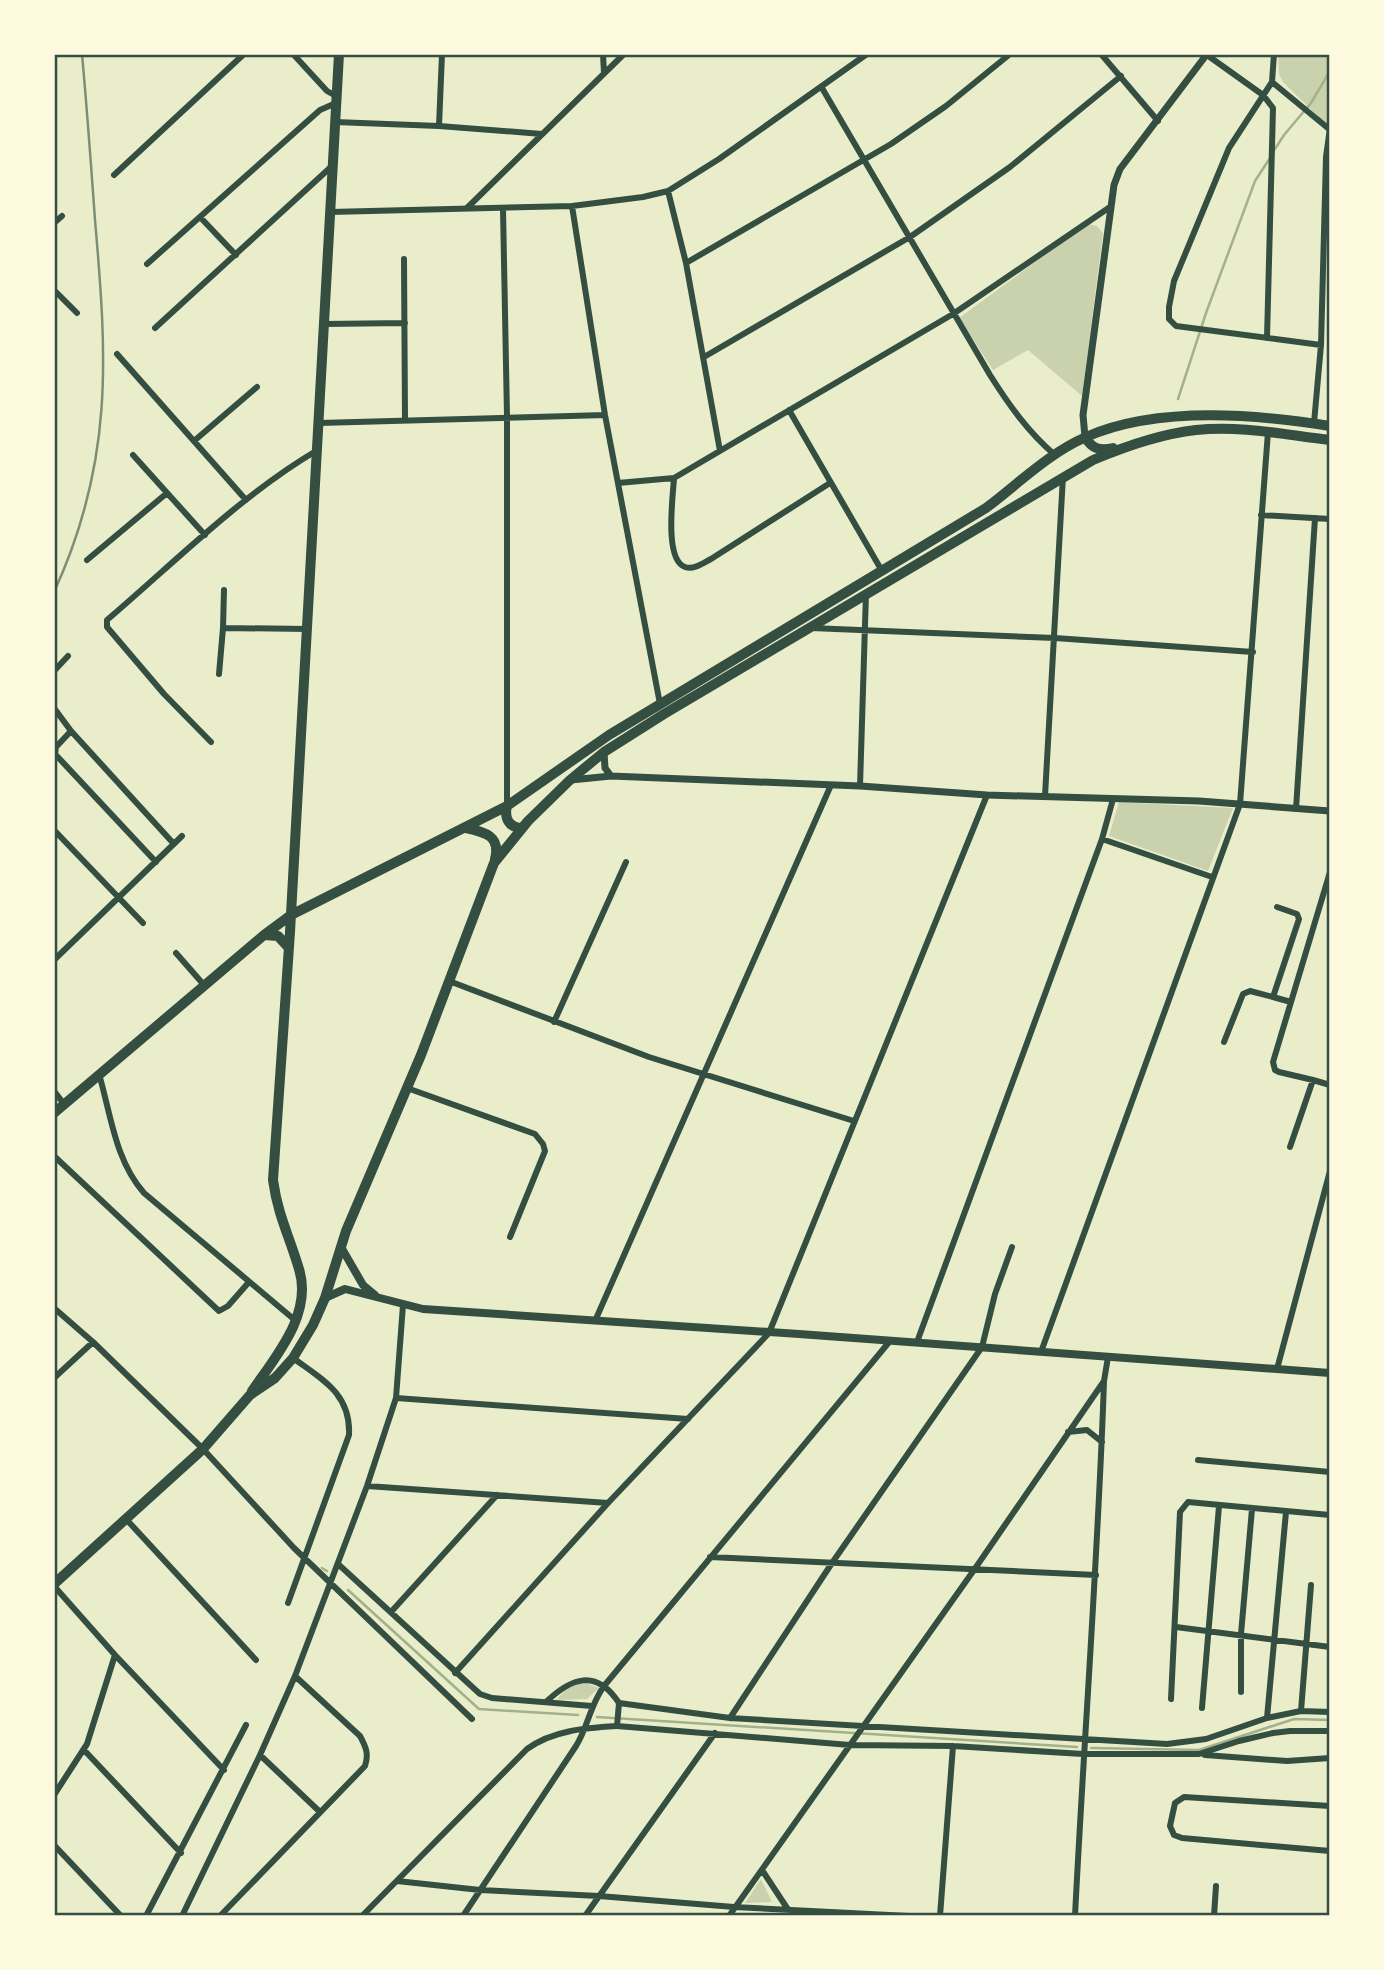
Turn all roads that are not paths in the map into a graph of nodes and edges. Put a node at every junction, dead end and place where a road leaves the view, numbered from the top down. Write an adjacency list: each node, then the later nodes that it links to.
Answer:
1 (244, 54): 25 (street)
2 (293, 54): 17 (street)
3 (339, 54): 17 (main road)
4 (442, 54): 20 (street)
5 (603, 54): 12 (street)
6 (624, 54): 12 (street)
7 (867, 54): 15 (street)
8 (1010, 54): 23 (street)
9 (1101, 54): 13 (street)
10 (1275, 54): 14 (street)
11 (1207, 55): 16 (street); 18 (street)
12 (604, 74): 22 (street)
13 (1121, 76): 18 (street); 35 (street)
14 (1272, 82): 16 (street); 21 (street)
15 (822, 88): 23 (street); 26 (street)
16 (1263, 95): 46 (street); 46 (street)
17 (336, 100): 19 (main road); 33 (street)
18 (1158, 121): 28 (street)
19 (335, 122): 20 (street); 24 (main road)
20 (439, 126): 22 (street)
21 (1330, 128): 47 (street)
22 (542, 134): 29 (street)
23 (865, 159): 35 (street); 38 (street)
24 (333, 165): 31 (main road); 36 (street)
25 (114, 174)
26 (668, 191): 27 (street); 38 (street)
27 (572, 206): 30 (street); 52 (street)
28 (1110, 206): 42 (street); 59 (street)
29 (467, 208): 30 (street); 31 (street)
30 (503, 209): 53 (street)
31 (330, 212): 44 (main road)
32 (62, 216): 34 (street)
33 (200, 216): 36 (street); 39 (street)
34 (54, 223)
35 (910, 237): 42 (street); 49 (street)
36 (236, 255): 45 (street)
37 (404, 259): 43 (street)
38 (686, 263): 49 (street)
39 (147, 264)
40 (54, 289): 41 (street)
41 (77, 313)
42 (953, 314): 51 (street); 66 (street)
43 (405, 323): 44 (street); 54 (street)
44 (324, 324): 55 (main road)
45 (155, 328)
46 (1267, 338): 47 (street)
47 (1321, 345): 56 (street)
48 (117, 354): 61 (street)
49 (704, 357): 64 (street)
50 (257, 387): 61 (street)
51 (789, 410): 64 (street); 70 (street)
52 (605, 415): 53 (street); 69 (street)
53 (507, 416): 54 (street); 103 (street)
54 (405, 420): 55 (street)
55 (319, 423): 63 (main road)
56 (1314, 423): 57 (main road); 59 (main road)
57 (1330, 426)
58 (1268, 432): 60 (main road); 62 (main road); 73 (street)
59 (1086, 437): 62 (main road); 66 (main road)
60 (1330, 440)
61 (194, 441): 72 (street)
62 (1131, 444): 67 (main road)
63 (318, 450): 72 (street); 83 (main road)
64 (720, 451): 68 (street)
65 (133, 455): 71 (street)
66 (1055, 455): 78 (main road)
67 (1063, 476): 80 (main road); 85 (street)
68 (674, 478): 69 (street); 70 (street)
69 (618, 483): 90 (street)
70 (830, 483): 78 (street)
71 (167, 493): 76 (street); 77 (street)
72 (246, 500): 76 (street)
73 (1261, 515): 74 (street); 86 (street)
74 (1315, 518): 75 (street); 104 (street)
75 (1330, 519)
76 (205, 535): 93 (street)
77 (87, 560)
78 (882, 572): 90 (main road)
79 (224, 590): 81 (street)
80 (866, 593): 82 (main road); 84 (street)
81 (223, 628): 83 (street); 89 (street)
82 (806, 628): 84 (street); 94 (main road)
83 (308, 629): 119 (main road)
84 (865, 629): 85 (street); 98 (street)
85 (1055, 638): 86 (street); 100 (street)
86 (1253, 652): 102 (street)
87 (68, 656): 88 (street)
88 (54, 671)
89 (219, 674)
90 (660, 704): 103 (main road)
91 (54, 708): 92 (street)
92 (71, 731): 111 (street); 112 (street)
93 (211, 742)
94 (604, 752): 95 (street); 96 (main road)
95 (611, 776): 96 (street); 97 (street)
96 (570, 780): 107 (main road)
97 (831, 785): 98 (street); 132 (street)
98 (860, 786): 99 (street)
99 (987, 795): 100 (street); 139 (street)
100 (1045, 796): 101 (street)
101 (1113, 799): 102 (street); 110 (street)
102 (1240, 804): 104 (street); 116 (street)
103 (508, 806): 106 (main road); 107 (main road)
104 (1296, 809): 105 (street)
105 (1330, 811)
106 (467, 828): 114 (main road); 119 (main road)
107 (522, 828): 114 (main road)
108 (54, 830): 117 (street)
109 (182, 836): 111 (street)
110 (1102, 839): 116 (street); 156 (street)
111 (174, 844): 112 (street)
112 (156, 862): 117 (street)
113 (626, 862): 129 (street)
114 (494, 863): 125 (main road)
115 (1330, 872): 128 (street)
116 (1212, 877): 158 (street)
117 (119, 899): 120 (street); 124 (street)
118 (1277, 907): 127 (street)
119 (291, 915): 121 (main road); 122 (main road)
120 (143, 923)
121 (264, 934): 122 (main road); 126 (main road)
122 (289, 948): 151 (main road)
123 (176, 953): 126 (street)
124 (54, 960)
125 (449, 981): 129 (street); 135 (main road)
126 (204, 985): 131 (main road)
127 (1273, 997): 128 (street); 130 (street)
128 (1290, 1002): 133 (street)
129 (554, 1022): 132 (street)
130 (1224, 1042)
131 (99, 1074): 137 (main road); 146 (street)
132 (702, 1075): 139 (street); 152 (street)
133 (1313, 1080): 134 (street); 140 (street)
134 (1330, 1085)
135 (407, 1088): 143 (street); 144 (main road)
136 (54, 1091): 137 (street)
137 (64, 1104): 138 (main road)
138 (54, 1113)
139 (854, 1121): 153 (street)
140 (1290, 1147)
141 (54, 1156): 146 (street)
142 (1330, 1171): 161 (street)
143 (510, 1237)
144 (341, 1247): 147 (main road); 148 (main road)
145 (1012, 1247): 157 (street)
146 (248, 1282): 151 (street)
147 (377, 1297): 148 (main road); 149 (main road)
148 (323, 1302): 160 (main road)
149 (402, 1306): 152 (main road); 166 (street)
150 (54, 1308): 155 (street)
151 (296, 1321): 165 (main road)
152 (595, 1321): 153 (main road)
153 (769, 1333): 154 (main road); 167 (street)
154 (890, 1340): 156 (main road); 181 (street)
155 (93, 1342): 163 (street); 170 (street)
156 (917, 1342): 157 (main road)
157 (982, 1347): 158 (main road); 183 (street)
158 (1041, 1352): 159 (main road)
159 (1108, 1357): 161 (main road); 164 (street)
160 (293, 1358): 165 (main road); 182 (street)
161 (1277, 1369): 162 (main road)
162 (1330, 1373)
163 (54, 1378)
164 (1104, 1381): 168 (street); 169 (street)
165 (250, 1395): 170 (main road)
166 (396, 1398): 167 (street); 173 (street)
167 (688, 1419): 175 (street)
168 (1068, 1432): 169 (street); 185 (street)
169 (1102, 1442): 186 (street)
170 (203, 1449): 180 (main road); 182 (street)
171 (1198, 1460): 172 (street)
172 (1330, 1472)
173 (367, 1486): 174 (street); 184 (street)
174 (498, 1495): 175 (street); 191 (street)
175 (608, 1503): 200 (street)
176 (1219, 1506): 177 (street); 192 (street); 193 (street)
177 (1252, 1509): 178 (street); 194 (street)
178 (1286, 1512): 179 (street); 195 (street)
179 (1330, 1515)
180 (126, 1518): 188 (main road); 199 (street)
181 (710, 1556): 183 (street); 202 (street)
182 (304, 1557): 187 (street); 190 (street)
183 (832, 1563): 185 (street); 211 (street)
184 (338, 1564): 187 (street); 191 (street)
185 (974, 1570): 186 (street); 217 (street)
186 (1096, 1575): 222 (street)
187 (328, 1581): 201 (street); 213 (street)
188 (54, 1585): 198 (street)
189 (1311, 1585): 196 (street)
190 (288, 1602)
191 (391, 1612): 200 (street)
192 (1176, 1627): 193 (street); 204 (street)
193 (1209, 1631): 194 (street); 208 (street)
194 (1241, 1634): 195 (street); 203 (street)
195 (1275, 1639): 196 (street); 212 (street)
196 (1306, 1644): 197 (street); 209 (street)
197 (1330, 1647)
198 (115, 1655): 223 (street); 227 (street)
199 (256, 1660)
200 (455, 1673): 205 (street)
201 (295, 1676): 225 (street); 230 (street)
202 (604, 1686): 205 (street); 206 (street); 207 (street)
203 (1241, 1692)
204 (1171, 1699)
205 (545, 1702): 207 (street)
206 (618, 1706): 211 (street); 214 (street)
207 (591, 1708): 216 (street)
208 (1202, 1708)
209 (1301, 1711): 210 (street); 212 (street)
210 (1330, 1712)
211 (730, 1718): 217 (street)
212 (1267, 1718): 222 (street)
213 (472, 1719)
214 (617, 1723): 216 (street); 219 (street)
215 (246, 1725): 227 (street)
216 (587, 1725): 235 (street); 237 (street)
217 (863, 1727): 220 (street); 222 (street)
218 (1330, 1731): 224 (street)
219 (715, 1733): 220 (street); 238 (street)
220 (850, 1745): 221 (street); 234 (street)
221 (953, 1746): 222 (street); 251 (street)
222 (1083, 1747): 224 (street); 252 (street)
223 (84, 1750): 228 (street); 233 (street)
224 (1199, 1754): 226 (street)
225 (260, 1755): 230 (street); 244 (street)
226 (1330, 1758)
227 (224, 1770): 233 (street)
228 (54, 1795)
229 (1330, 1806): 232 (street)
230 (320, 1812): 245 (street)
231 (54, 1845): 242 (street)
232 (1330, 1851)
233 (181, 1853): 243 (street)
234 (762, 1870): 239 (street); 240 (street)
235 (397, 1881): 237 (street); 246 (street)
236 (1216, 1886): 253 (street)
237 (480, 1890): 238 (street); 247 (street)
238 (599, 1896): 239 (street); 248 (street)
239 (734, 1907): 240 (street); 249 (street)
240 (787, 1908): 241 (street)
241 (808, 1912): 250 (street)
242 (121, 1916)
243 (146, 1916)
244 (182, 1916)
245 (220, 1916)
246 (362, 1916)
247 (463, 1916)
248 (585, 1916)
249 (729, 1916)
250 (909, 1916)
251 (940, 1916)
252 (1075, 1916)
253 (1214, 1916)

